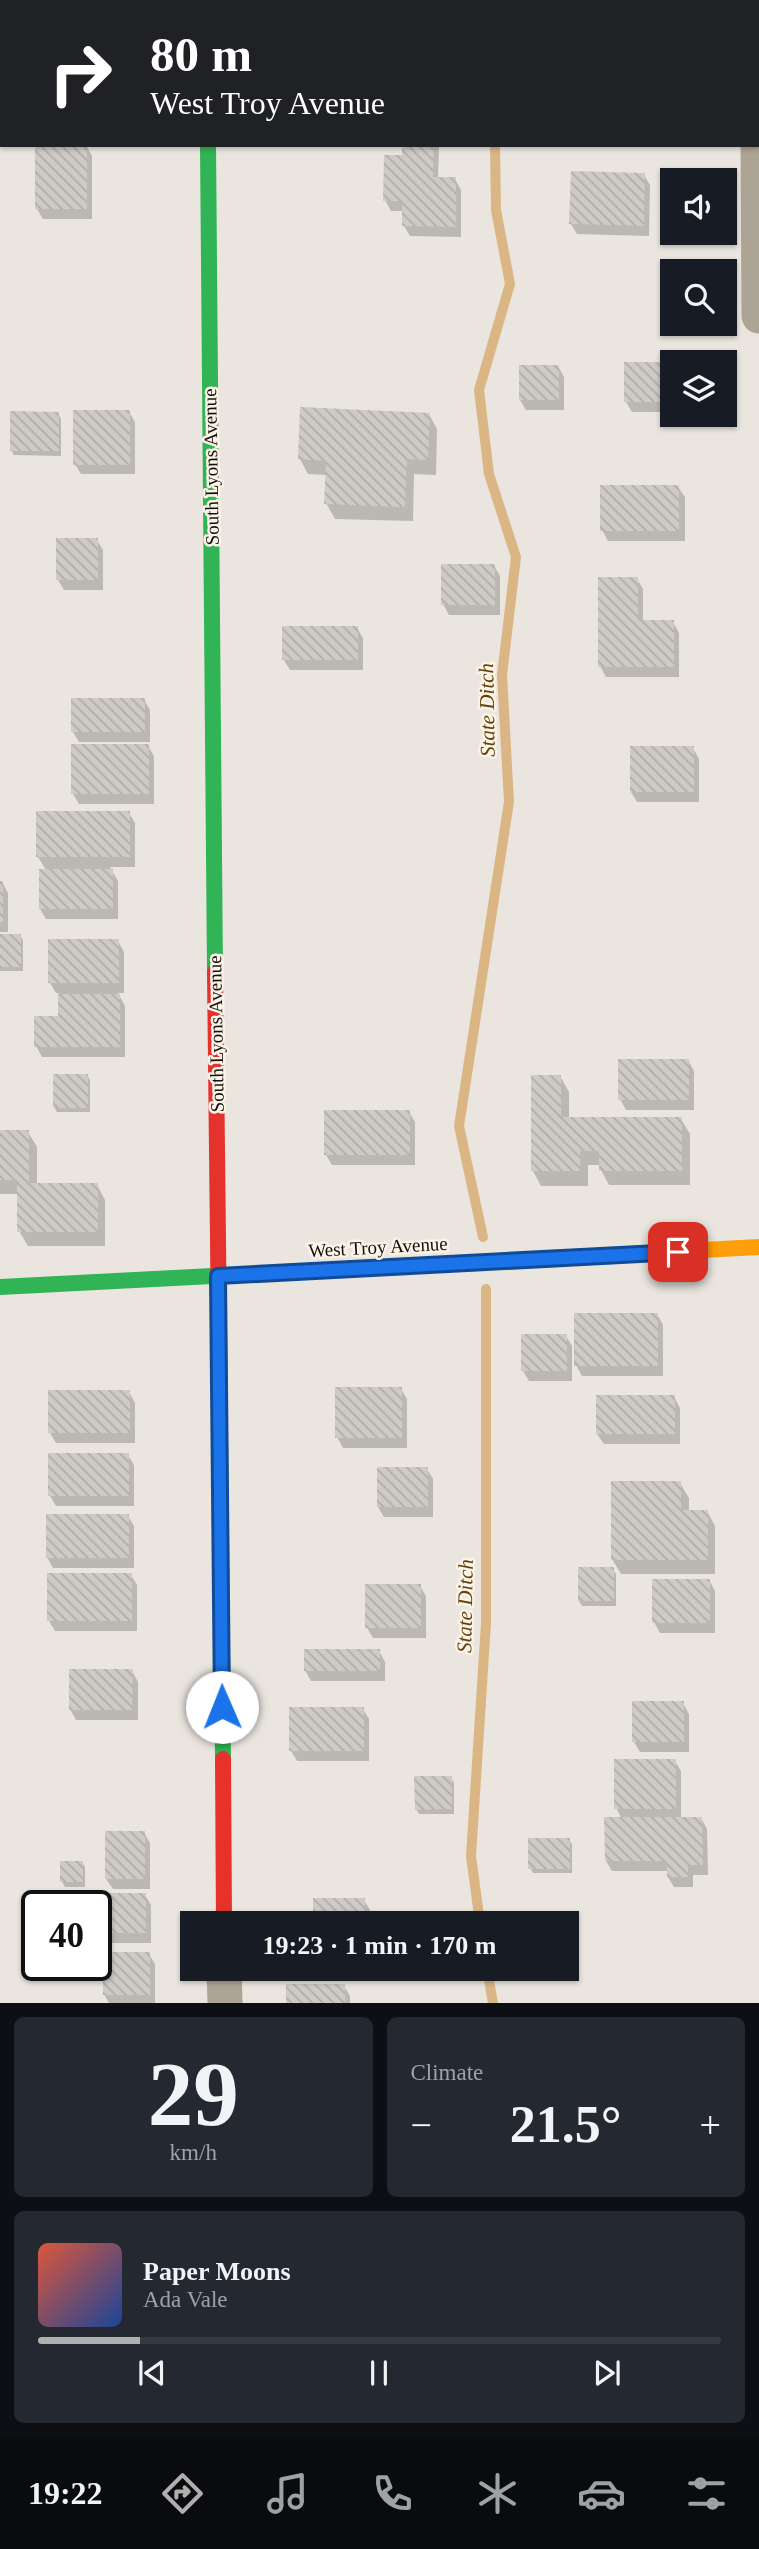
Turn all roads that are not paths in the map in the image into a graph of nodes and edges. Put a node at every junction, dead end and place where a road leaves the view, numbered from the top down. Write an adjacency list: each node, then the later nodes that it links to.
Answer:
1 (208, 147): 5 (street, South Lyons Avenue)
2 (758, 147): 3 (street)
3 (759, 316)
4 (759, 1247): 5 (street, West Troy Avenue)
5 (218, 1276): 6 (street, West Troy Avenue); 7 (street, South Lyons Avenue)
6 (0, 1287)
7 (224, 1911)
8 (224, 1981): 9 (street)
9 (225, 2003)

